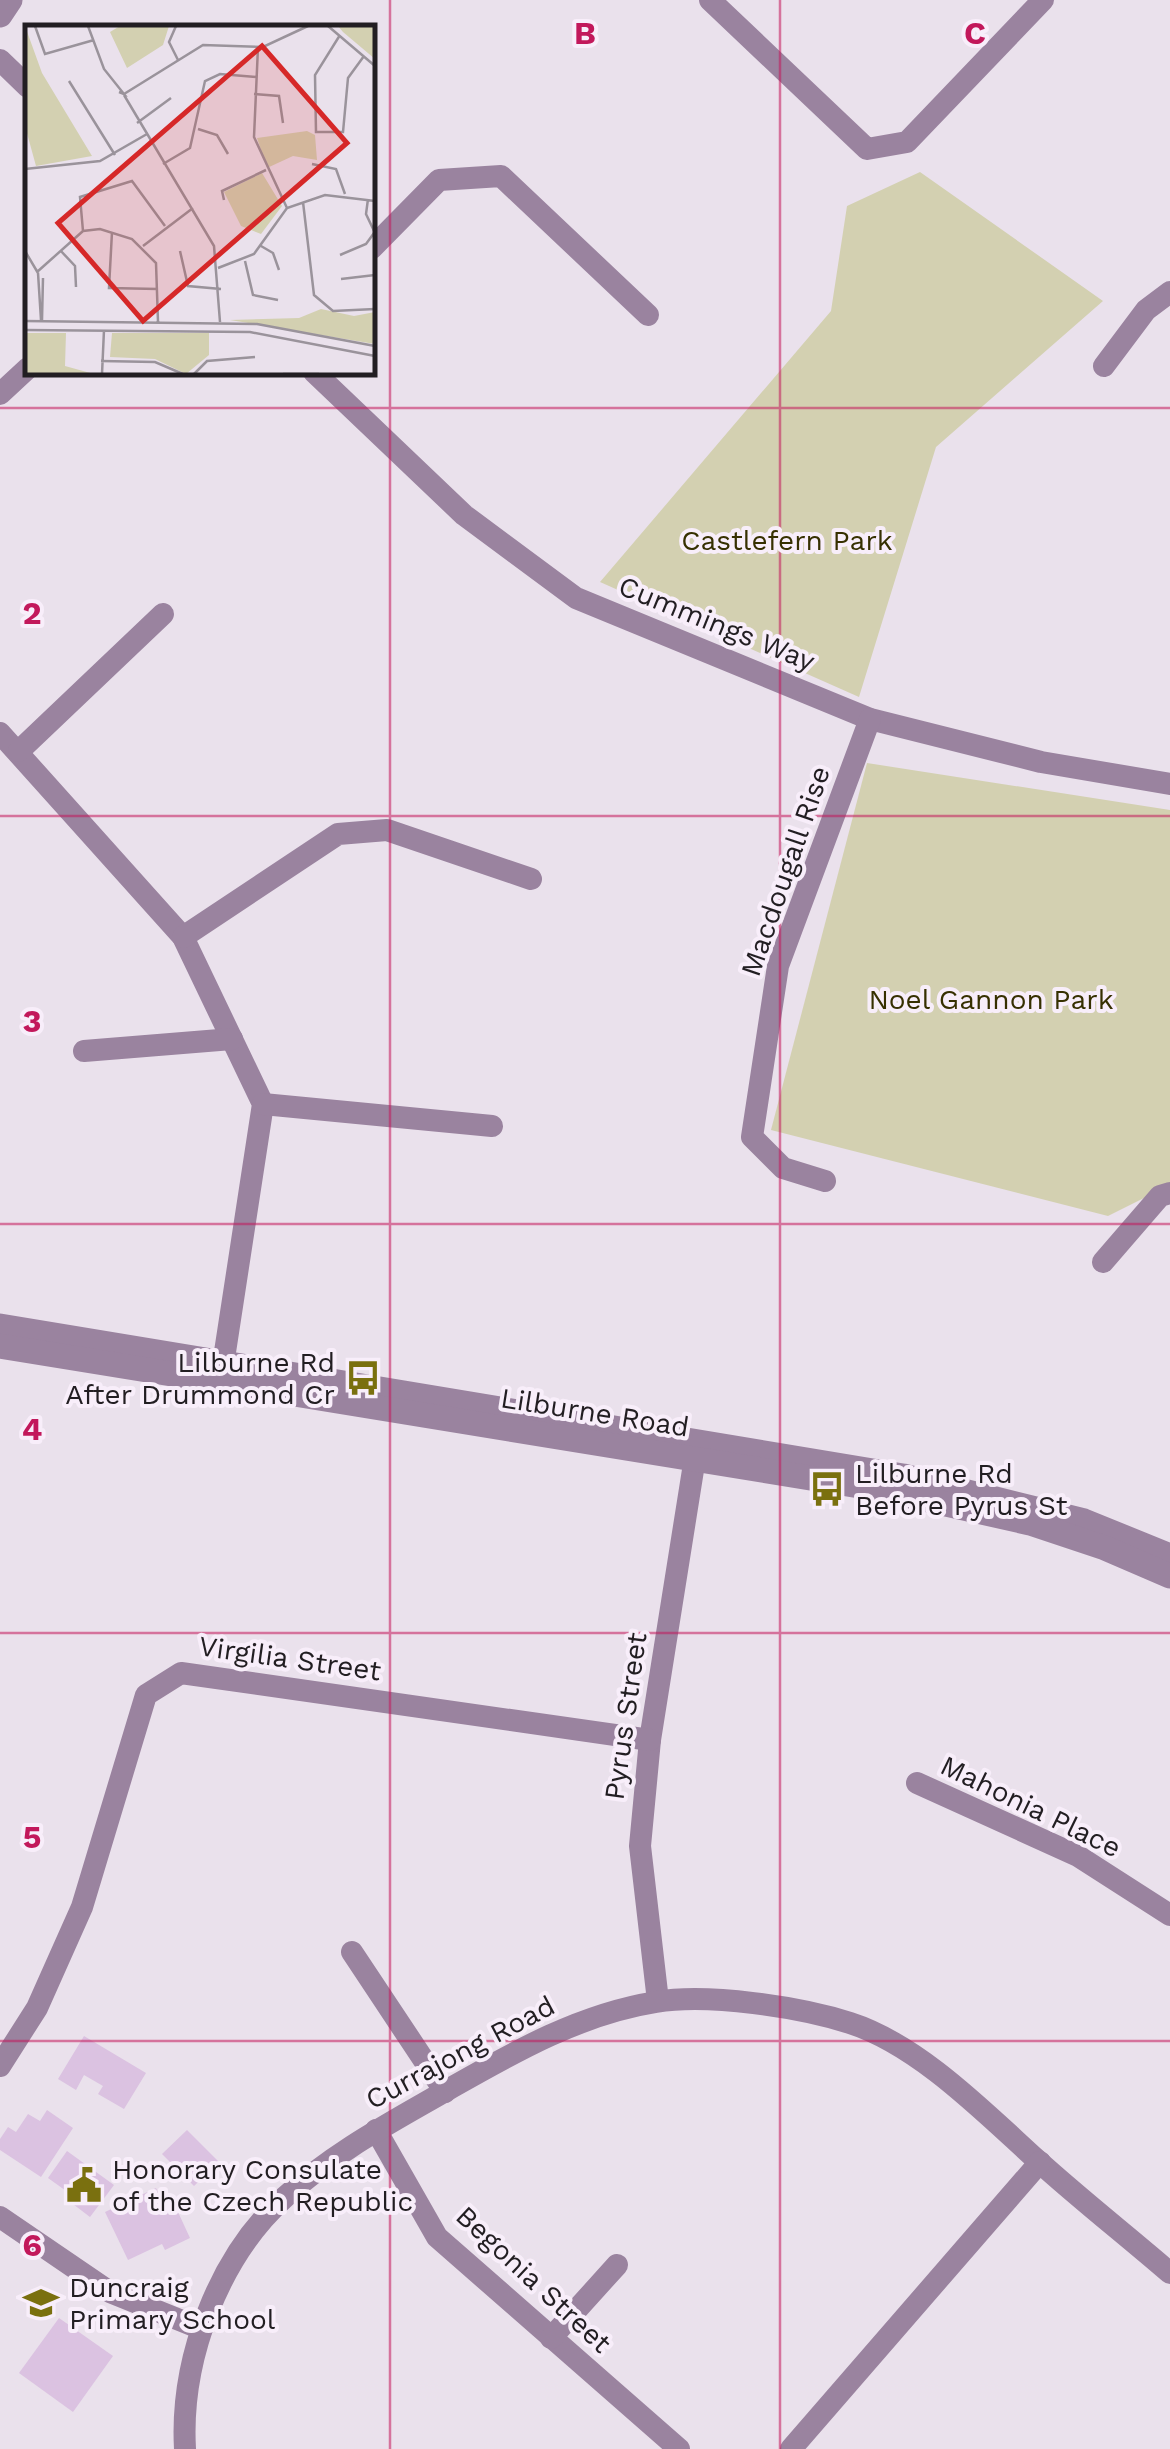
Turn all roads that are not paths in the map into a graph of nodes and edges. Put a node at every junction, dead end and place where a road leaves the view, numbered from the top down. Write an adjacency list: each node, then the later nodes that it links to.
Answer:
1 (10, 0): 4 (street)
2 (710, 0): 3 (street)
3 (1042, 0)
4 (0, 15)
5 (0, 60): 6 (street)
6 (25, 83)
7 (375, 245): 9 (street)
8 (1170, 292): 10 (street)
9 (648, 315)
10 (1104, 366)
11 (25, 371): 13 (street)
12 (317, 375): 15 (street, Cummings Way)
13 (0, 394)
14 (163, 614): 17 (street)
15 (870, 719): 18 (street, Cummings Way); 25 (street, Macdougall Rise)
16 (0, 732): 17 (street)
17 (20, 752): 20 (street)
18 (1170, 784)
19 (531, 878): 20 (street)
20 (183, 937): 21 (street)
21 (232, 1039): 22 (street); 23 (street)
22 (84, 1051)
23 (263, 1104): 24 (street); 30 (street)
24 (492, 1126)
25 (825, 1181)
26 (1170, 1193): 27 (street)
27 (1103, 1262)
28 (0, 1326): 30 (street, Lilburne Road)
29 (0, 1346): 30 (street, Lilburne Road)
30 (222, 1372): 31 (street, Lilburne Road)
31 (696, 1449): 32 (street, Lilburne Road); 33 (street, Lilburne Road); 34 (street, Pyrus Street)
32 (1170, 1556)
33 (1170, 1576)
34 (650, 1740): 38 (street, Pyrus Street); 39 (street, Virgilia Street)
35 (917, 1784): 36 (street, Mahonia Place)
36 (1170, 1915)
37 (352, 1952): 40 (street)
38 (658, 2001): 40 (street, Currajong Road); 42 (street, Currajong Road)
39 (0, 2066)
40 (444, 2092): 41 (street, Currajong Road)
41 (376, 2130): 46 (street, Currajong Road); 47 (street, Begonia Street)
42 (1040, 2162): 45 (street, Currajong Road); 50 (street)
43 (0, 2217): 46 (street)
44 (617, 2265): 47 (street)
45 (1170, 2272)
46 (202, 2329): 48 (street, Currajong Road)
47 (551, 2338): 49 (street, Begonia Street)
48 (185, 2449)
49 (678, 2449)
50 (791, 2449)

